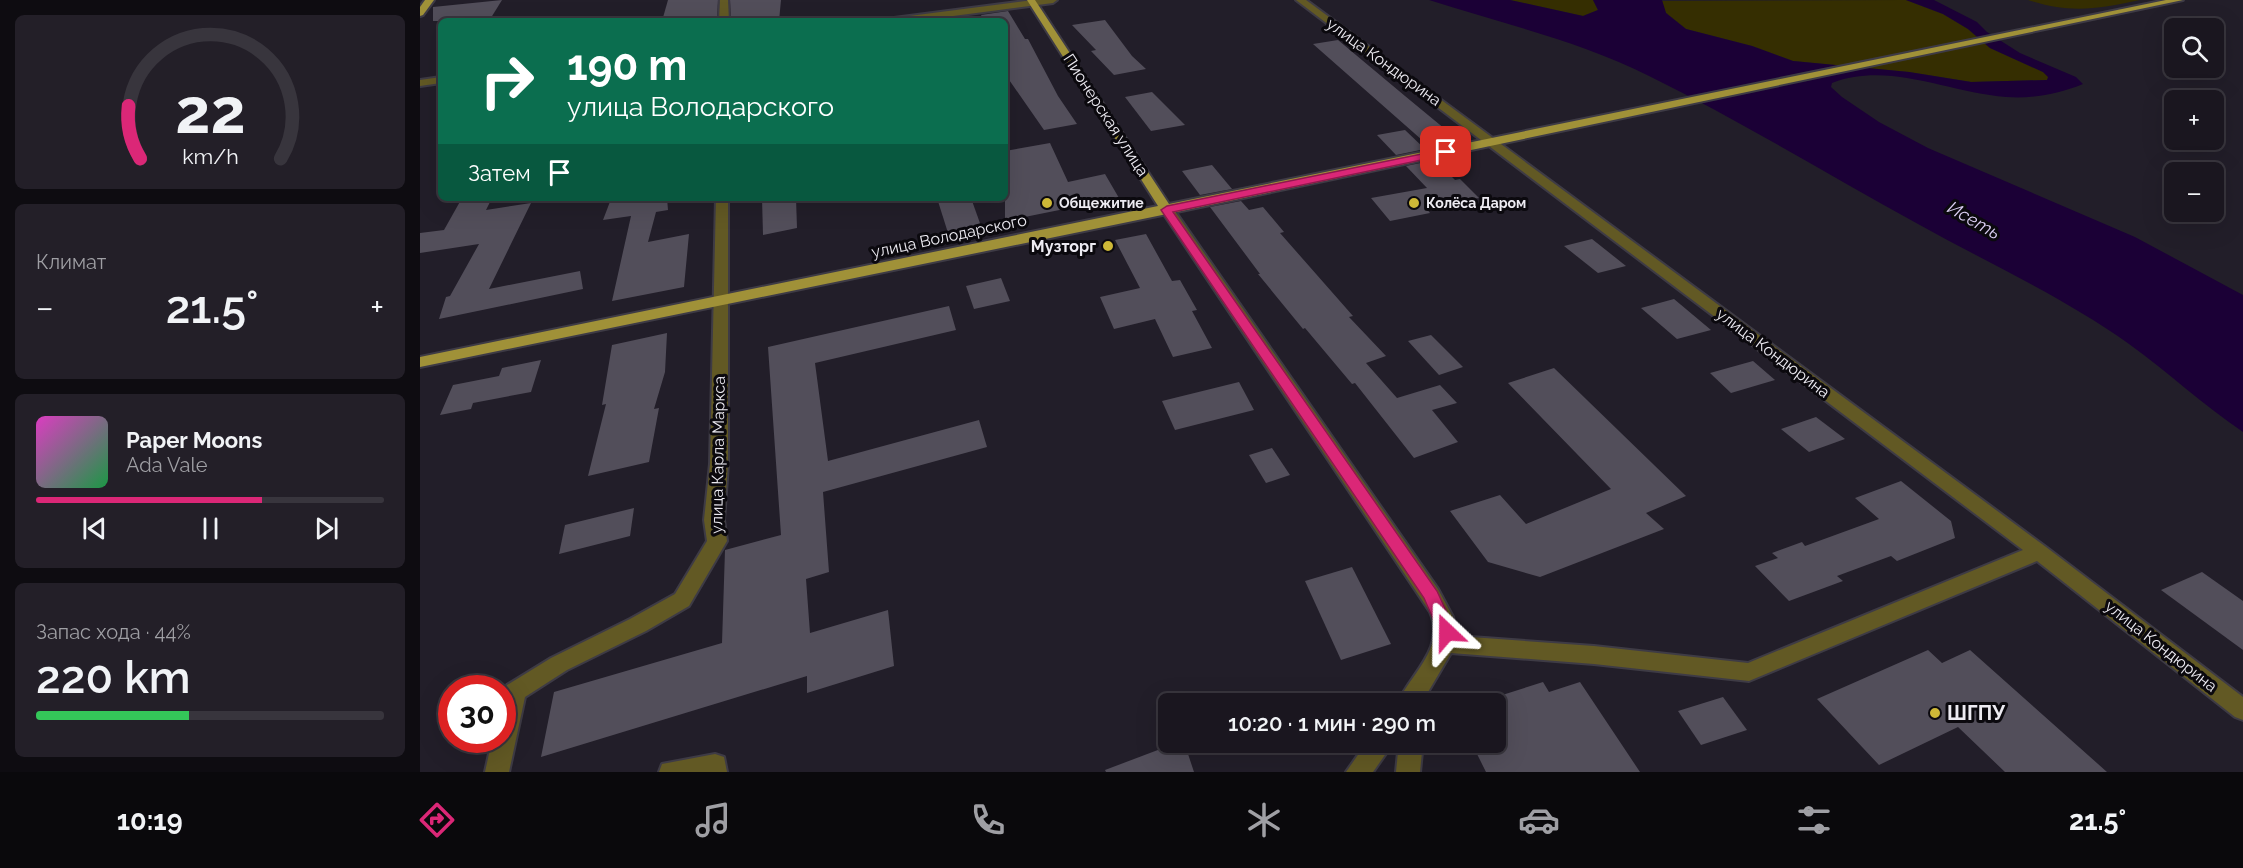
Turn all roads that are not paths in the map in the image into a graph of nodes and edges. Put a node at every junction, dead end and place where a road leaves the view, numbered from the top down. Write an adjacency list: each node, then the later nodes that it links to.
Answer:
1 (430, 0): 7 (main road)
2 (724, 0): 8 (street)
3 (1053, 0): 6 (street)
4 (1300, 0): 12 (street, улица Кондюрина)
5 (2179, 0): 12 (main road, улица Володарского)
6 (1031, 1): 9 (street); 14 (main road, Пионерская улица)
7 (420, 13)
8 (724, 18)
9 (915, 18)
10 (438, 80): 11 (street)
11 (420, 83)
12 (1493, 142): 14 (main road, улица Володарского); 17 (street, улица Кондюрина)
13 (722, 201): 15 (street, улица Карла Маркса)
14 (1167, 210): 15 (main road, улица Володарского); 18 (street, Пионерская улица)
15 (722, 301): 16 (main road, улица Володарского); 24 (street, улица Карла Маркса)
16 (420, 362)
17 (2039, 552): 18 (street); 20 (street, улица Кондюрина)
18 (1445, 645): 19 (street)
19 (1420, 693)
20 (2243, 711)
21 (1373, 753): 26 (street)
22 (1410, 753): 27 (street)
23 (715, 768): 25 (street)
24 (497, 772)
25 (670, 772)
26 (1358, 772)
27 (1408, 772)

